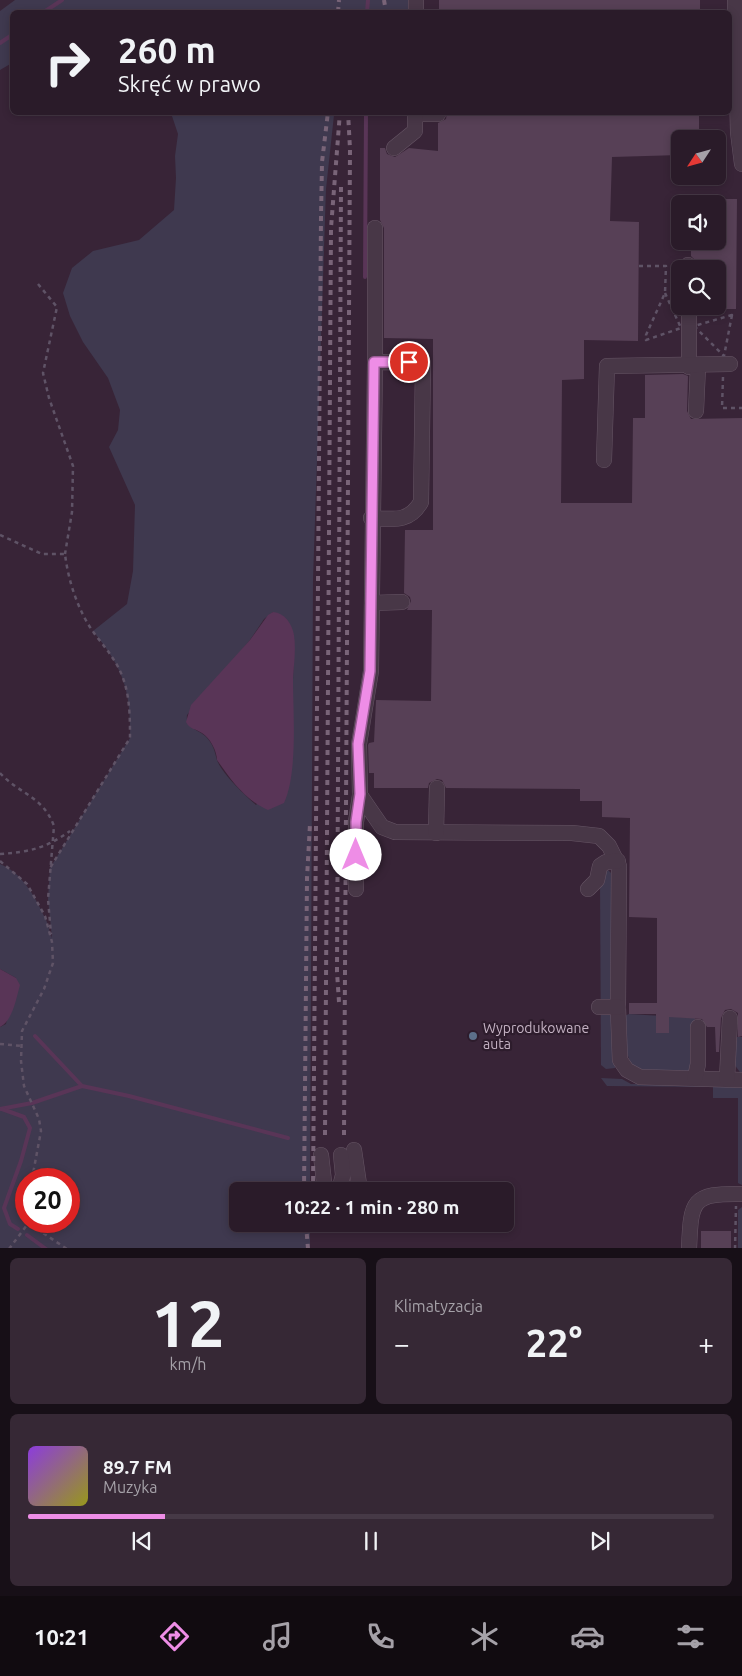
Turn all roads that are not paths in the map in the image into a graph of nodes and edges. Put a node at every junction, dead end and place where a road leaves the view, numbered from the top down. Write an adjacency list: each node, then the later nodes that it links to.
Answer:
1 (735, 0): 4 (lane)
2 (415, 115): 3 (lane)
3 (394, 148)
4 (742, 164)
5 (375, 228): 7 (lane)
6 (690, 315): 9 (lane)
7 (374, 362): 12 (lane); 12 (lane)
8 (731, 365): 9 (lane)
9 (694, 367): 10 (lane); 11 (lane)
10 (696, 411)
11 (604, 460)
12 (371, 518): 14 (lane)
13 (402, 602): 14 (lane)
14 (372, 603): 16 (lane)
15 (436, 788): 17 (lane)
16 (360, 794): 17 (lane); 19 (lane)
17 (436, 833): 18 (lane)
18 (618, 861): 20 (lane); 21 (lane)
19 (356, 889)
20 (588, 889)
21 (618, 1007): 22 (lane); 25 (lane)
22 (599, 1008)
23 (730, 1018): 26 (lane)
24 (698, 1027): 25 (lane)
25 (694, 1078): 26 (lane)
26 (735, 1080)
27 (321, 1155): 28 (lane)
28 (324, 1182)
29 (341, 1182): 30 (lane)
30 (357, 1182)
31 (739, 1198): 32 (lane)
32 (689, 1248)

